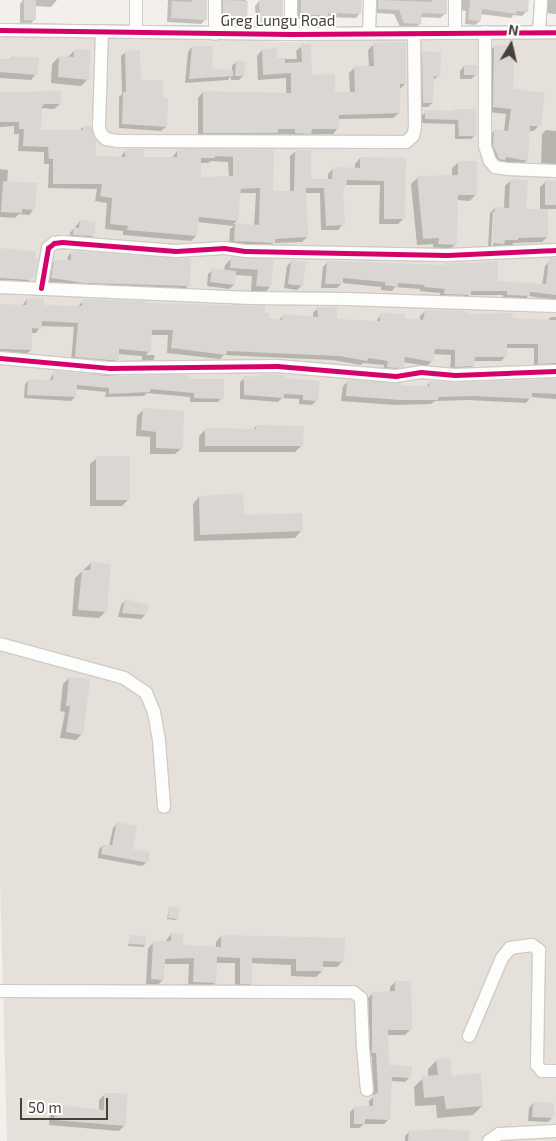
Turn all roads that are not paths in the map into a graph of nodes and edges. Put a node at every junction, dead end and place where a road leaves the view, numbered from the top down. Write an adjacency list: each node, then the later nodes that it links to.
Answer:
1 (136, 0): 10 (street)
2 (215, 0): 15 (street)
3 (291, 0): 16 (street)
4 (370, 0): 11 (street)
5 (455, 0): 14 (street)
6 (541, 0): 9 (street)
7 (0, 30): 8 (street, Greg Lungu Road)
8 (102, 31): 10 (street, Greg Lungu Road); 17 (street)
9 (539, 31): 12 (street, Greg Lungu Road); 13 (street, Greg Lungu Road)
10 (136, 32): 15 (street, Greg Lungu Road)
11 (369, 32): 16 (street, Greg Lungu Road); 17 (street, Greg Lungu Road)
12 (485, 32): 14 (street, Greg Lungu Road); 18 (street)
13 (556, 32)
14 (455, 33): 17 (street, Greg Lungu Road)
15 (215, 34): 16 (street, Greg Lungu Road)
16 (291, 34)
17 (414, 34)
18 (556, 171)
19 (556, 250): 21 (street)
20 (0, 288): 21 (street)
21 (40, 288): 22 (street)
22 (556, 306)
23 (0, 358): 24 (street)
24 (556, 371)
25 (0, 644): 26 (street)
26 (164, 807)
27 (0, 991): 30 (street)
28 (469, 1036): 29 (street)
29 (556, 1071)
30 (367, 1090)
31 (556, 1131): 32 (street)
32 (489, 1141)

